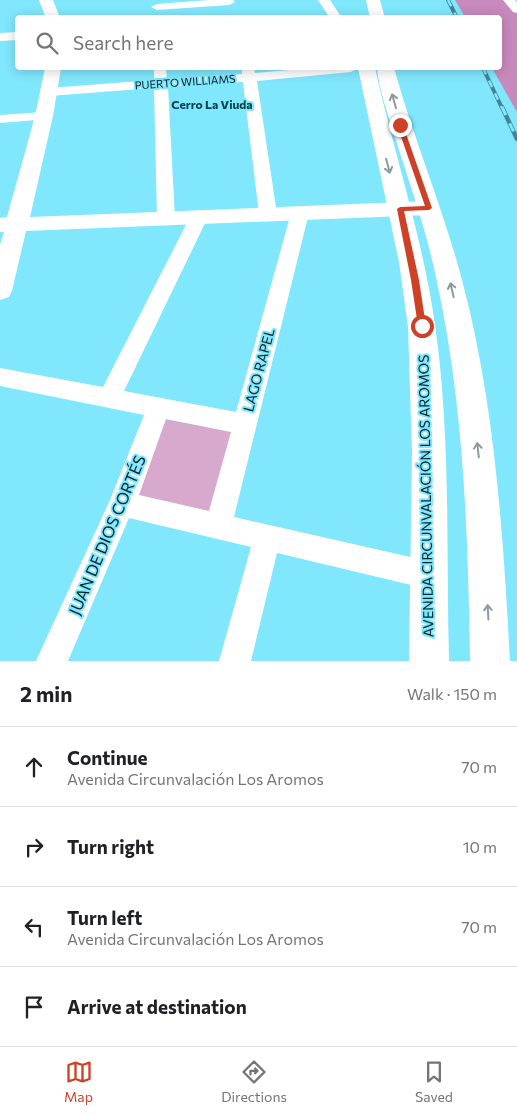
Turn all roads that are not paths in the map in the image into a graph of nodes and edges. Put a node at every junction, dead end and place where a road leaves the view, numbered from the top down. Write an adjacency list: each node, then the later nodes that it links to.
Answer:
1 (46, 0): 8 (street)
2 (324, 0): 9 (street)
3 (373, 0): 10 (main road)
4 (508, 0): 7 (street)
5 (230, 4): 6 (street)
6 (157, 8)
7 (517, 10)
8 (52, 15)
9 (334, 15)
10 (377, 15)
11 (15, 36): 12 (street)
12 (0, 37)
13 (53, 70): 20 (street)
14 (160, 70): 19 (street)
15 (300, 70): 18 (street, PUERTO WILLIAMS)
16 (366, 70): 24 (main road, AVENIDA CIRCUNVALACIÓN LOS AROMOS, one-way to 24)
17 (386, 70): 23 (main road, one-way to 17)
18 (250, 72): 19 (street, PUERTO WILLIAMS); 26 (street)
19 (161, 84): 20 (street, PUERTO WILLIAMS); 28 (street)
20 (49, 92): 21 (street)
21 (44, 116): 22 (street); 29 (street)
22 (0, 120)
23 (429, 208): 24 (street); 42 (main road, one-way to 23)
24 (400, 209): 25 (street); 38 (main road, AVENIDA CIRCUNVALACIÓN LOS AROMOS)
25 (300, 213): 26 (street); 34 (street, LAGO RAPEL)
26 (268, 214): 27 (street)
27 (199, 217): 28 (street); 32 (street)
28 (166, 218): 29 (street)
29 (8, 225): 30 (street)
30 (0, 291)
31 (0, 376): 32 (street)
32 (109, 398): 33 (street)
33 (159, 408): 34 (street); 35 (street, JUAN DE DIOS CORTÉS)
34 (244, 424): 36 (street, LAGO RAPEL)
35 (122, 504): 36 (street); 39 (street, JUAN DE DIOS CORTÉS)
36 (218, 527): 37 (street)
37 (267, 538): 38 (street); 40 (street)
38 (428, 575): 41 (main road, AVENIDA CIRCUNVALACIÓN LOS AROMOS)
39 (52, 661)
40 (235, 661)
41 (429, 661)
42 (490, 661)

